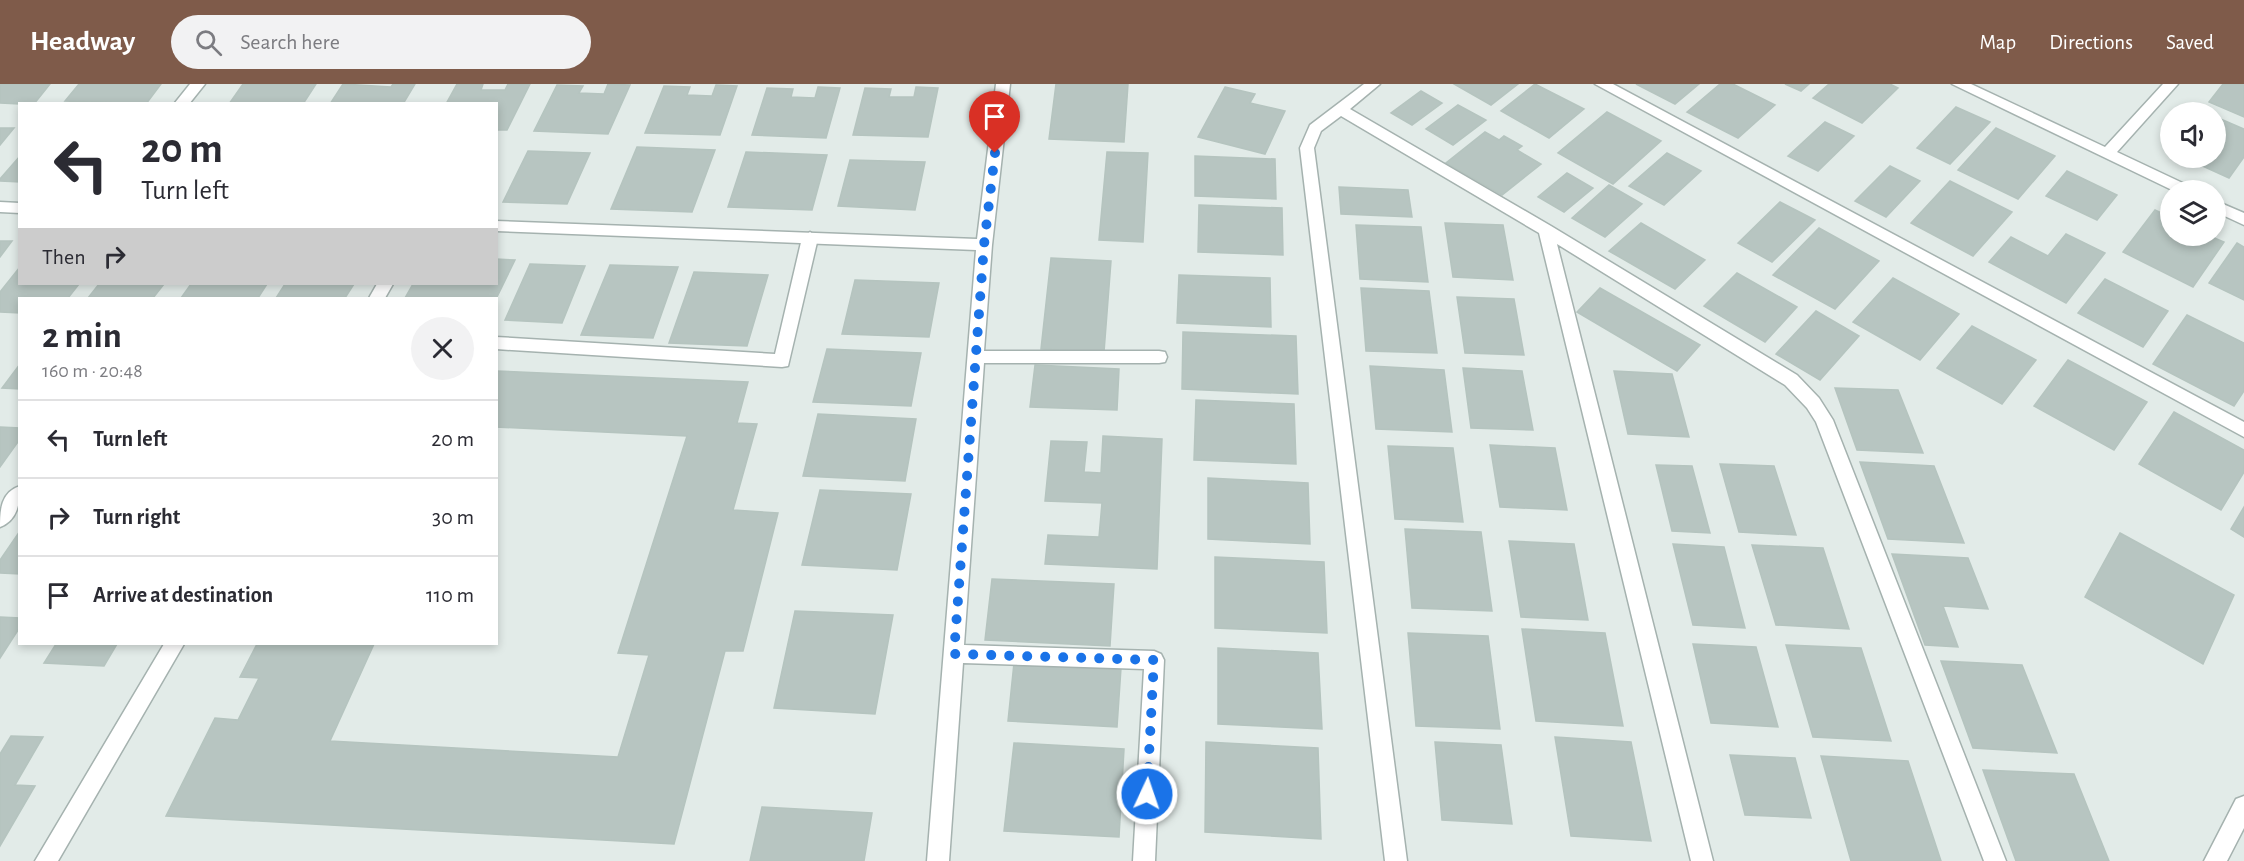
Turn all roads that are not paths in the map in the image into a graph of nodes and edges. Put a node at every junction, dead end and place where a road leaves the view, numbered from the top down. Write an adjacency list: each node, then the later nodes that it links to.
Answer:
1 (198, 84): 7 (street)
2 (1003, 84): 18 (street)
3 (1373, 84): 8 (street)
4 (1602, 84): 22 (street)
5 (1959, 84): 9 (street)
6 (2171, 84): 9 (street)
7 (183, 102)
8 (1340, 109): 16 (street); 31 (street)
9 (2108, 154): 10 (street)
10 (2163, 180)
11 (0, 207): 12 (street)
12 (18, 208)
13 (2226, 211): 14 (street)
14 (2244, 220)
15 (498, 226): 17 (street)
16 (1546, 230): 32 (street); 33 (street)
17 (810, 238): 18 (street); 19 (street)
18 (984, 245): 20 (street)
19 (498, 343)
20 (976, 357): 21 (street); 26 (street)
21 (1159, 357)
22 (2244, 430)
23 (18, 496): 24 (street)
24 (0, 519)
25 (173, 645): 28 (street)
26 (954, 654): 29 (street); 30 (street)
27 (2244, 806): 34 (street)
28 (46, 861)
29 (938, 861)
30 (1144, 861)
31 (1396, 861)
32 (1702, 861)
33 (1995, 861)
34 (2215, 861)

